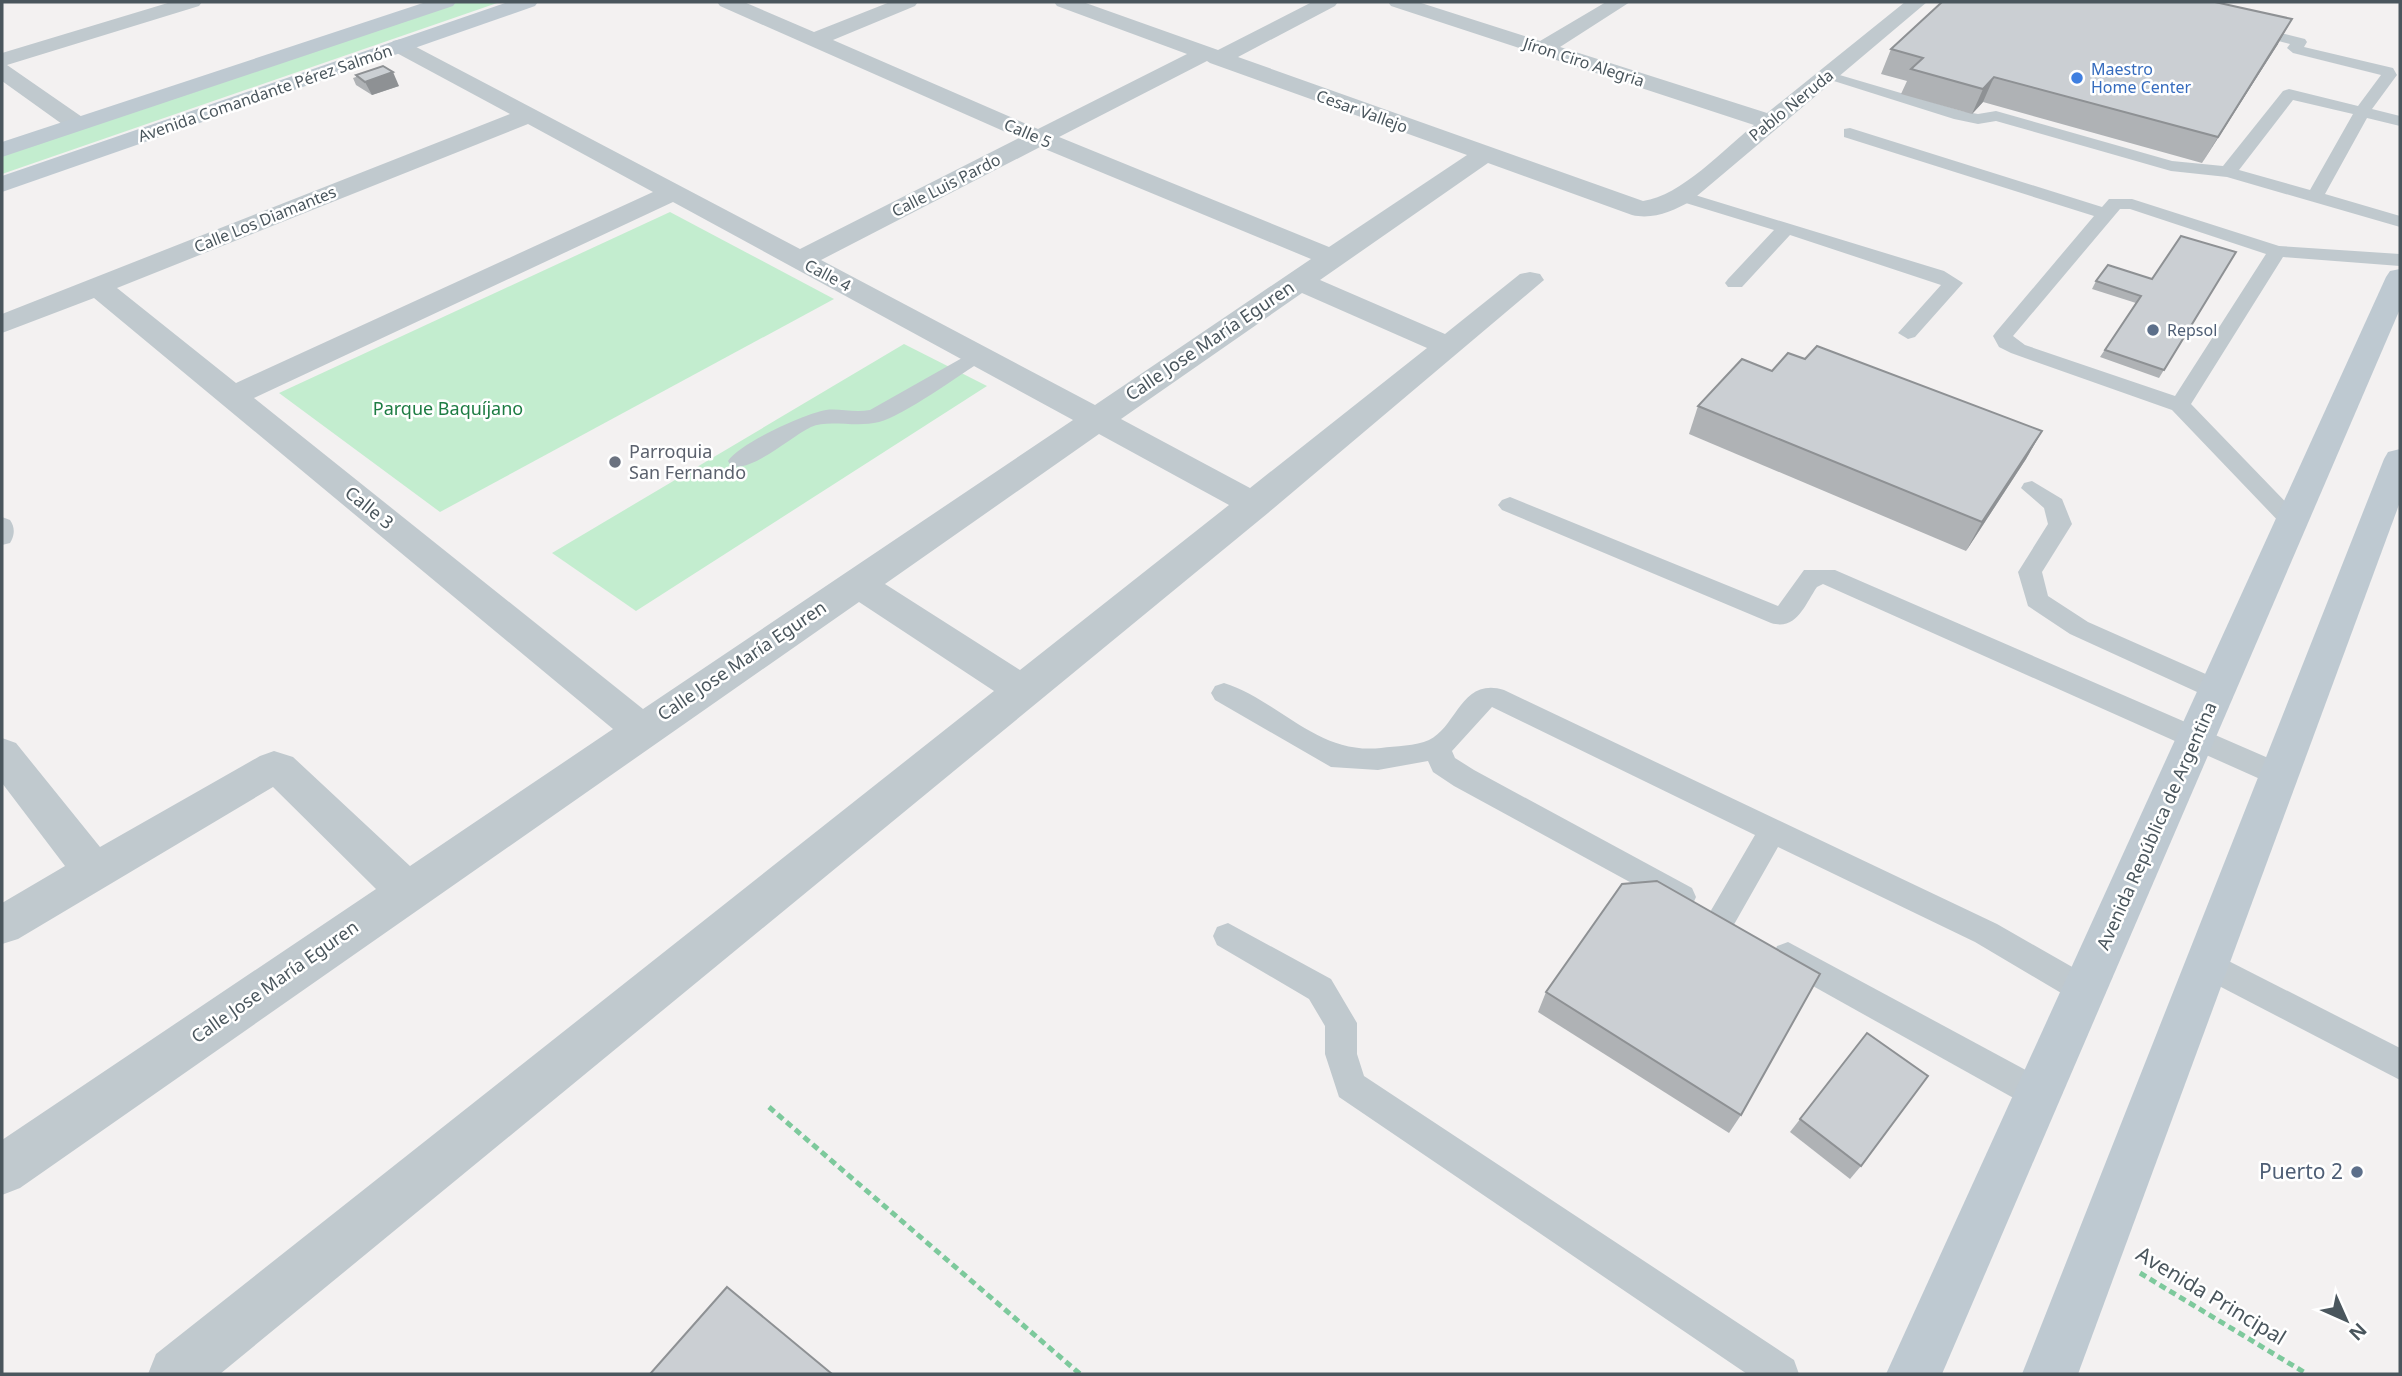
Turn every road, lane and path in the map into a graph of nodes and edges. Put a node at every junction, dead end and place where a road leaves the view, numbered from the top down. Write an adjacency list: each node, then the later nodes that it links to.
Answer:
1 (192, 2): 16 (street)
2 (446, 2): 23 (main road, Avenida Comandante Pérez Salmón)
3 (528, 2): 13 (main road, Avenida Comandante Pérez Salmón)
4 (727, 2): 12 (street, Calle 5)
5 (908, 2): 12 (street)
6 (1064, 2): 15 (street, Cesar Vallejo)
7 (1328, 2): 15 (street, Calle Luis Pardo)
8 (1398, 2): 14 (street, Jíron Ciro Alegria)
9 (1620, 2): 14 (street)
10 (1917, 2): 18 (street, Pablo Neruda)
11 (2230, 25): 19 (lane)
12 (814, 40): 25 (street, Calle 5)
13 (401, 46): 20 (street, Calle 4); 29 (main road, Avenida Comandante Pérez Salmón)
14 (1543, 48): 22 (street, Jíron Ciro Alegria)
15 (1211, 56): 25 (street, Calle Luis Pardo); 27 (street, Cesar Vallejo)
16 (2, 60)
17 (2, 71): 23 (street)
18 (1826, 76): 22 (street, Pablo Neruda); 28 (lane)
19 (2363, 111): 21 (lane); 28 (lane); 31 (lane)
20 (529, 115): 30 (street, Calle 4); 44 (street, Calle Los Diamantes)
21 (2400, 121)
22 (1770, 122): 32 (street, Pablo Neruda)
23 (77, 124): 26 (main road, Avenida Comandante Pérez Salmón)
24 (1850, 133): 33 (lane)
25 (1039, 138): 37 (street, Calle 5); 38 (street, Calle Luis Pardo)
26 (2, 150)
27 (1483, 155): 32 (street, Cesar Vallejo); 37 (street, Calle Jose María Eguren)
28 (2228, 172): 31 (lane)
29 (2, 184)
30 (674, 192): 38 (street, Calle 4); 49 (street)
31 (2315, 197): 34 (lane)
32 (1672, 201): 35 (lane)
33 (2105, 214): 36 (lane); 50 (lane)
34 (2400, 222)
35 (1786, 229): 43 (lane); 46 (lane)
36 (2277, 251): 39 (lane); 50 (lane)
37 (1332, 258): 41 (street, Calle Jose María Eguren)
38 (800, 260): 48 (street, Calle 4)
39 (2400, 260)
40 (2400, 277): 57 (main road, Avenida República de Argentina)
41 (1299, 281): 47 (street); 51 (street, Calle Jose María Eguren)
42 (1530, 281): 47 (street)
43 (1735, 283)
44 (97, 286): 45 (street, Calle Los Diamantes); 49 (street, Calle 3)
45 (2, 324)
46 (1908, 333)
47 (1450, 347): 55 (street)
48 (978, 355): 51 (street, Calle 4); 53 (lane)
49 (233, 396): 64 (street, Calle 3)
50 (2180, 405): 57 (lane)
51 (1096, 419): 55 (street, Calle 4); 60 (street, Calle Jose María Eguren)
52 (2400, 458): 68 (main road)
53 (739, 461)
54 (2032, 488): 61 (lane)
55 (1256, 505): 62 (street)
56 (1510, 505): 65 (lane)
57 (2292, 522): 61 (main road, Avenida República de Argentina)
58 (2, 526): 59 (lane)
59 (2, 537)
60 (857, 583): 62 (street); 64 (street, Calle Jose María Eguren)
61 (2217, 690): 65 (main road, Avenida República de Argentina)
62 (1024, 691): 82 (street)
63 (1224, 693): 66 (lane)
64 (641, 730): 71 (street, Calle Jose María Eguren)
65 (2196, 737): 68 (lane); 76 (main road, Avenida República de Argentina)
66 (1438, 748): 69 (lane); 73 (lane)
67 (5, 763): 70 (street)
68 (2279, 775): 75 (main road)
69 (1773, 830): 73 (lane); 76 (lane)
70 (94, 871): 71 (street); 72 (street)
71 (407, 891): 80 (street, Calle Jose María Eguren)
72 (2, 925)
73 (1742, 931): 78 (lane)
74 (1228, 936): 84 (lane)
75 (2207, 964): 77 (lane); 81 (main road)
76 (2084, 990): 78 (main road, Avenida República de Argentina)
77 (2400, 1065)
78 (2038, 1094): 85 (main road, Avenida República de Argentina)
79 (769, 1107): 83 (path)
80 (2, 1170)
81 (2098, 1248): 86 (main road); 87 (path, Avenida Principal)
82 (176, 1374)
83 (1080, 1374)
84 (1780, 1374)
85 (1914, 1374)
86 (2050, 1374)
87 (2307, 1374)

